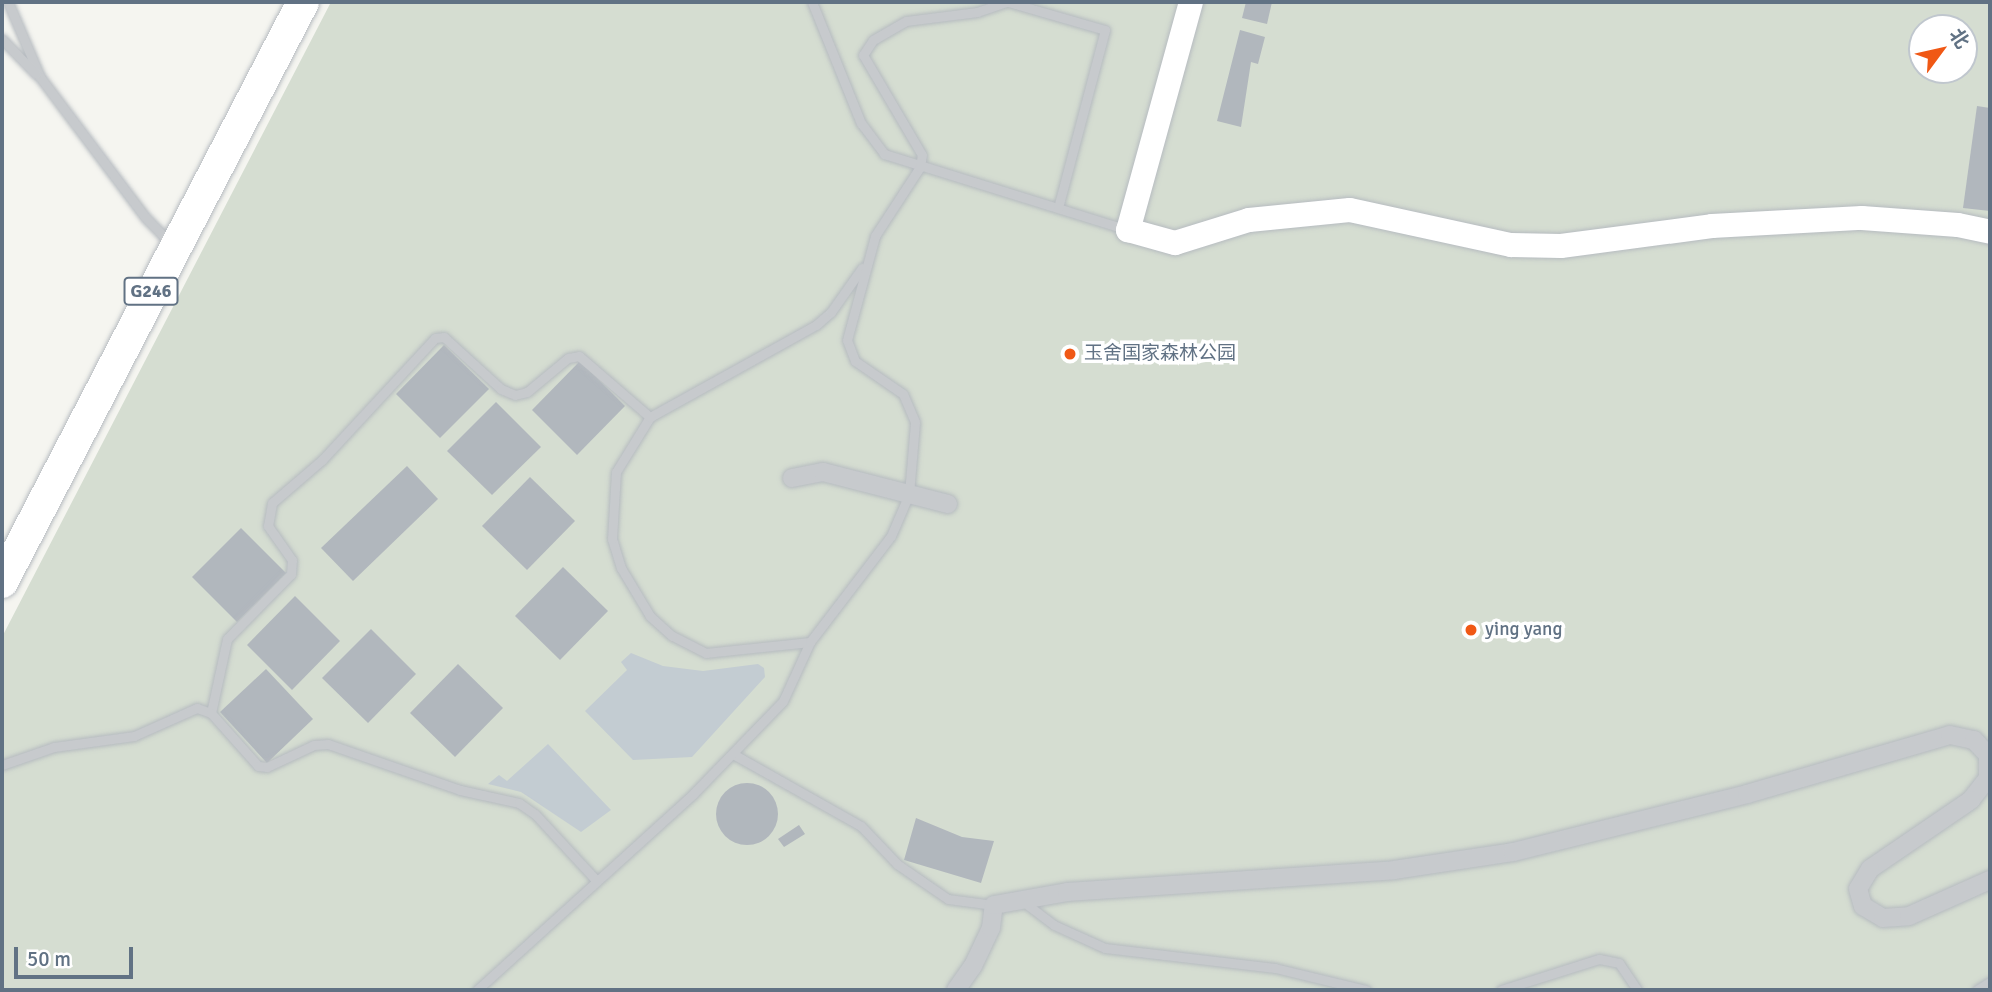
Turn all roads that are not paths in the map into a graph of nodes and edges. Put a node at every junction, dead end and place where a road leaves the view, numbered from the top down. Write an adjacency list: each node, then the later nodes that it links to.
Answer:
1 (8, 2): 7 (lane)
2 (303, 2): 12 (highway, G246)
3 (812, 2): 8 (lane)
4 (1007, 2): 8 (lane); 9 (lane)
5 (1191, 2): 10 (street)
6 (2, 39): 7 (lane)
7 (40, 77): 12 (lane)
8 (920, 167): 9 (lane); 13 (lane)
9 (1058, 208): 10 (lane)
10 (1128, 230): 11 (street)
11 (1990, 232)
12 (174, 247): 18 (highway, G246)
13 (867, 261): 14 (lane); 16 (lane)
14 (650, 417): 19 (lane); 20 (lane)
15 (792, 478): 16 (street)
16 (909, 494): 17 (street); 19 (lane)
17 (948, 505)
18 (2, 582)
19 (810, 642): 21 (lane)
20 (211, 713): 22 (lane); 23 (lane)
21 (733, 754): 23 (lane); 26 (lane)
22 (2, 765)
23 (595, 879): 28 (lane)
24 (1990, 880): 25 (street)
25 (1021, 900): 26 (street); 30 (lane)
26 (995, 905): 29 (street)
27 (1990, 982): 33 (lane)
28 (477, 990)
29 (956, 990)
30 (1366, 990)
31 (1502, 990): 32 (lane)
32 (1637, 990)
33 (1977, 990)

